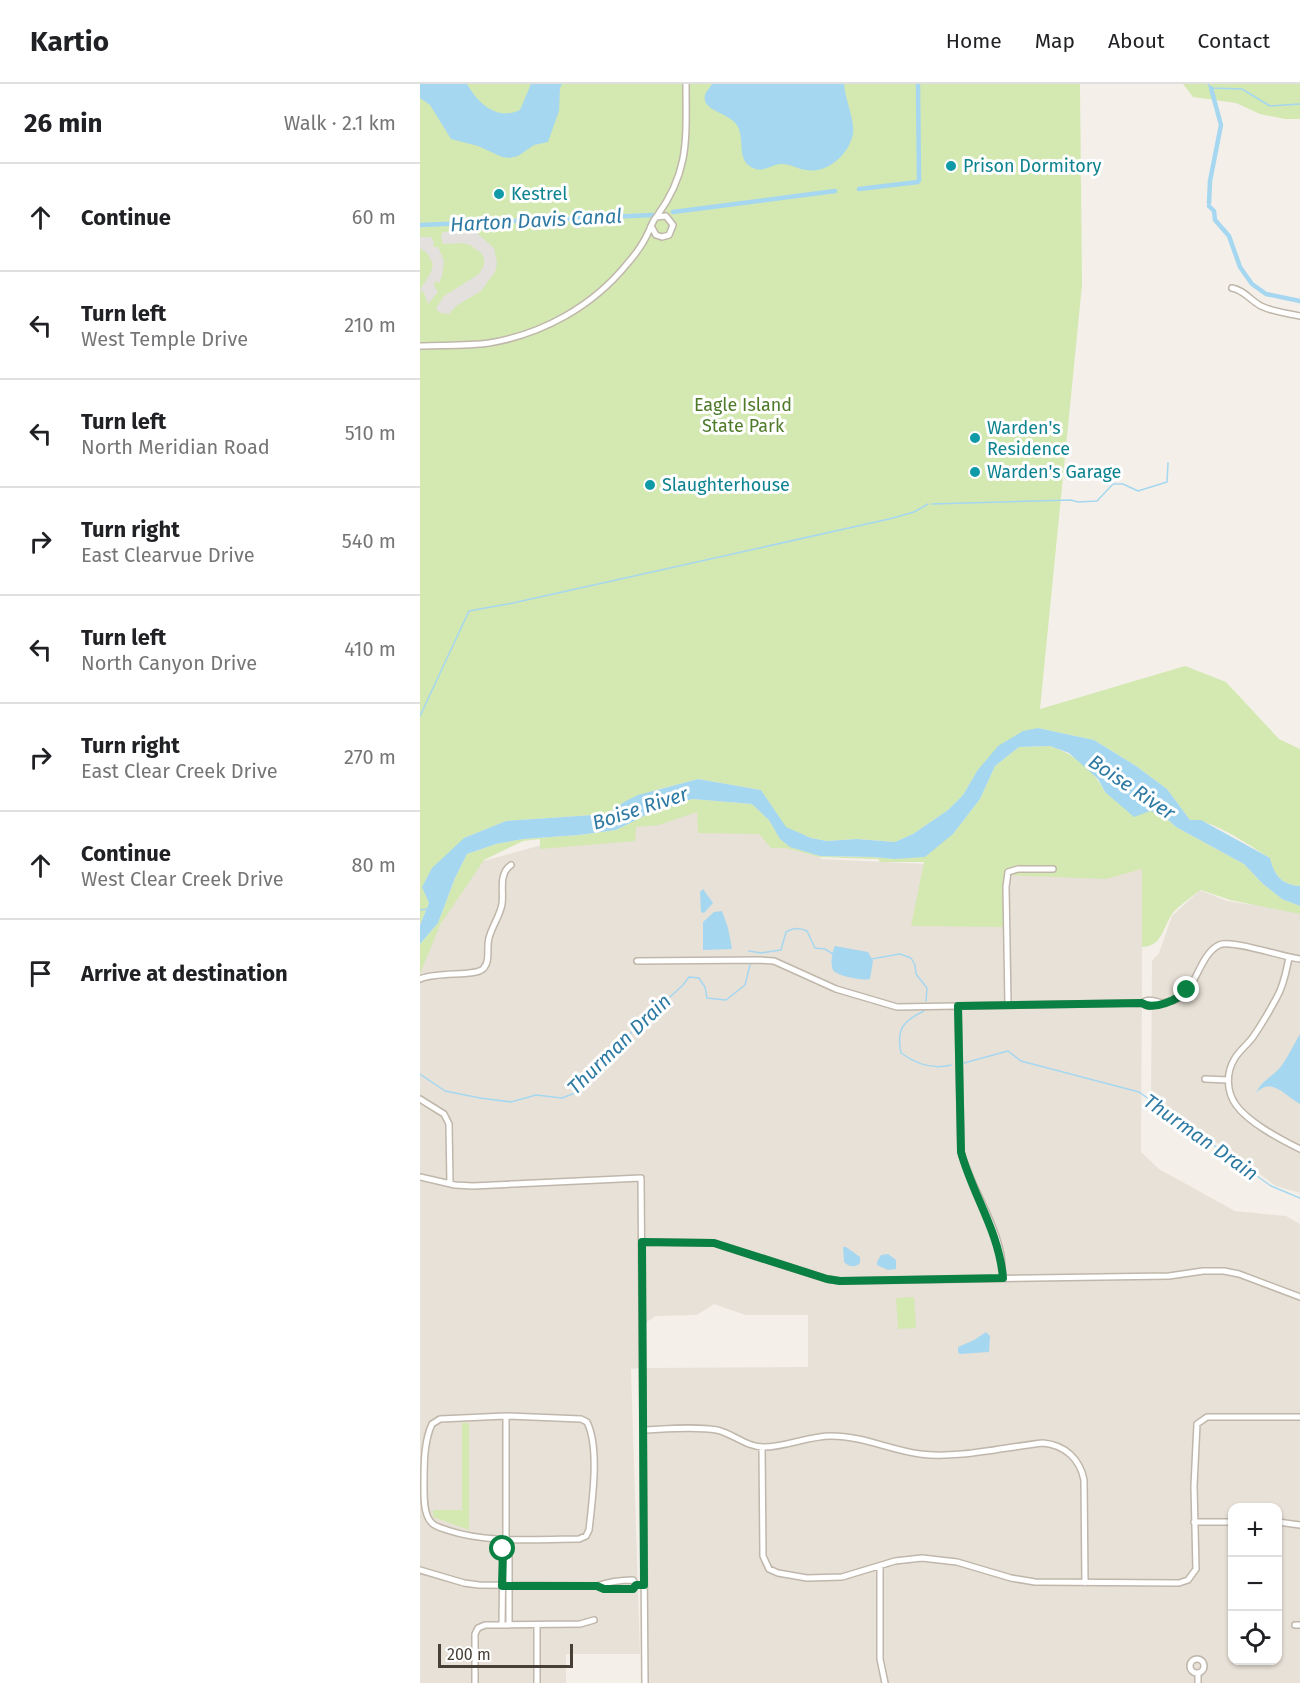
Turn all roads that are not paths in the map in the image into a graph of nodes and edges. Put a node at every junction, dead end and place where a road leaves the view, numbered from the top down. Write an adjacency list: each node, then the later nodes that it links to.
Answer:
1 (686, 84): 2 (street)
2 (668, 200): 3 (street); 4 (street)
3 (656, 217): 4 (street); 5 (street)
4 (668, 217): 6 (street)
5 (651, 226): 6 (street); 7 (street)
6 (659, 237): 7 (street)
7 (643, 243): 10 (street)
8 (1232, 288): 9 (street)
9 (1300, 316)
10 (420, 346)
11 (511, 865): 16 (street)
12 (1053, 869): 17 (street)
13 (1289, 958): 14 (street); 17 (street); 20 (street)
14 (1300, 959)
15 (637, 961): 18 (street)
16 (420, 979)
17 (1008, 1005): 18 (street)
18 (958, 1006): 26 (street)
19 (1205, 1079): 20 (street)
20 (1228, 1080): 22 (street)
21 (420, 1099): 24 (street)
22 (1300, 1149)
23 (420, 1177): 24 (street)
24 (450, 1184): 25 (street)
25 (642, 1242): 26 (street); 30 (street)
26 (1003, 1278): 27 (street)
27 (1300, 1297)
28 (506, 1416): 36 (street); 36 (street); 36 (street)
29 (1300, 1417): 32 (street)
30 (644, 1430): 31 (street); 40 (street)
31 (762, 1447): 37 (street); 39 (street)
32 (1194, 1522): 33 (street); 39 (street)
33 (1228, 1522)
34 (1282, 1523): 35 (street)
35 (1300, 1525)
36 (506, 1542): 41 (street)
37 (879, 1566): 39 (street); 50 (street)
38 (420, 1570): 41 (street)
39 (1085, 1583)
40 (644, 1585): 41 (street); 49 (street)
41 (506, 1586): 43 (street); 44 (street)
42 (594, 1620): 45 (street)
43 (502, 1625): 44 (street); 47 (street)
44 (509, 1625): 45 (street)
45 (537, 1625): 48 (street)
46 (1198, 1673): 51 (street)
47 (475, 1683)
48 (537, 1683)
49 (645, 1683)
50 (885, 1683)
51 (1198, 1683)

